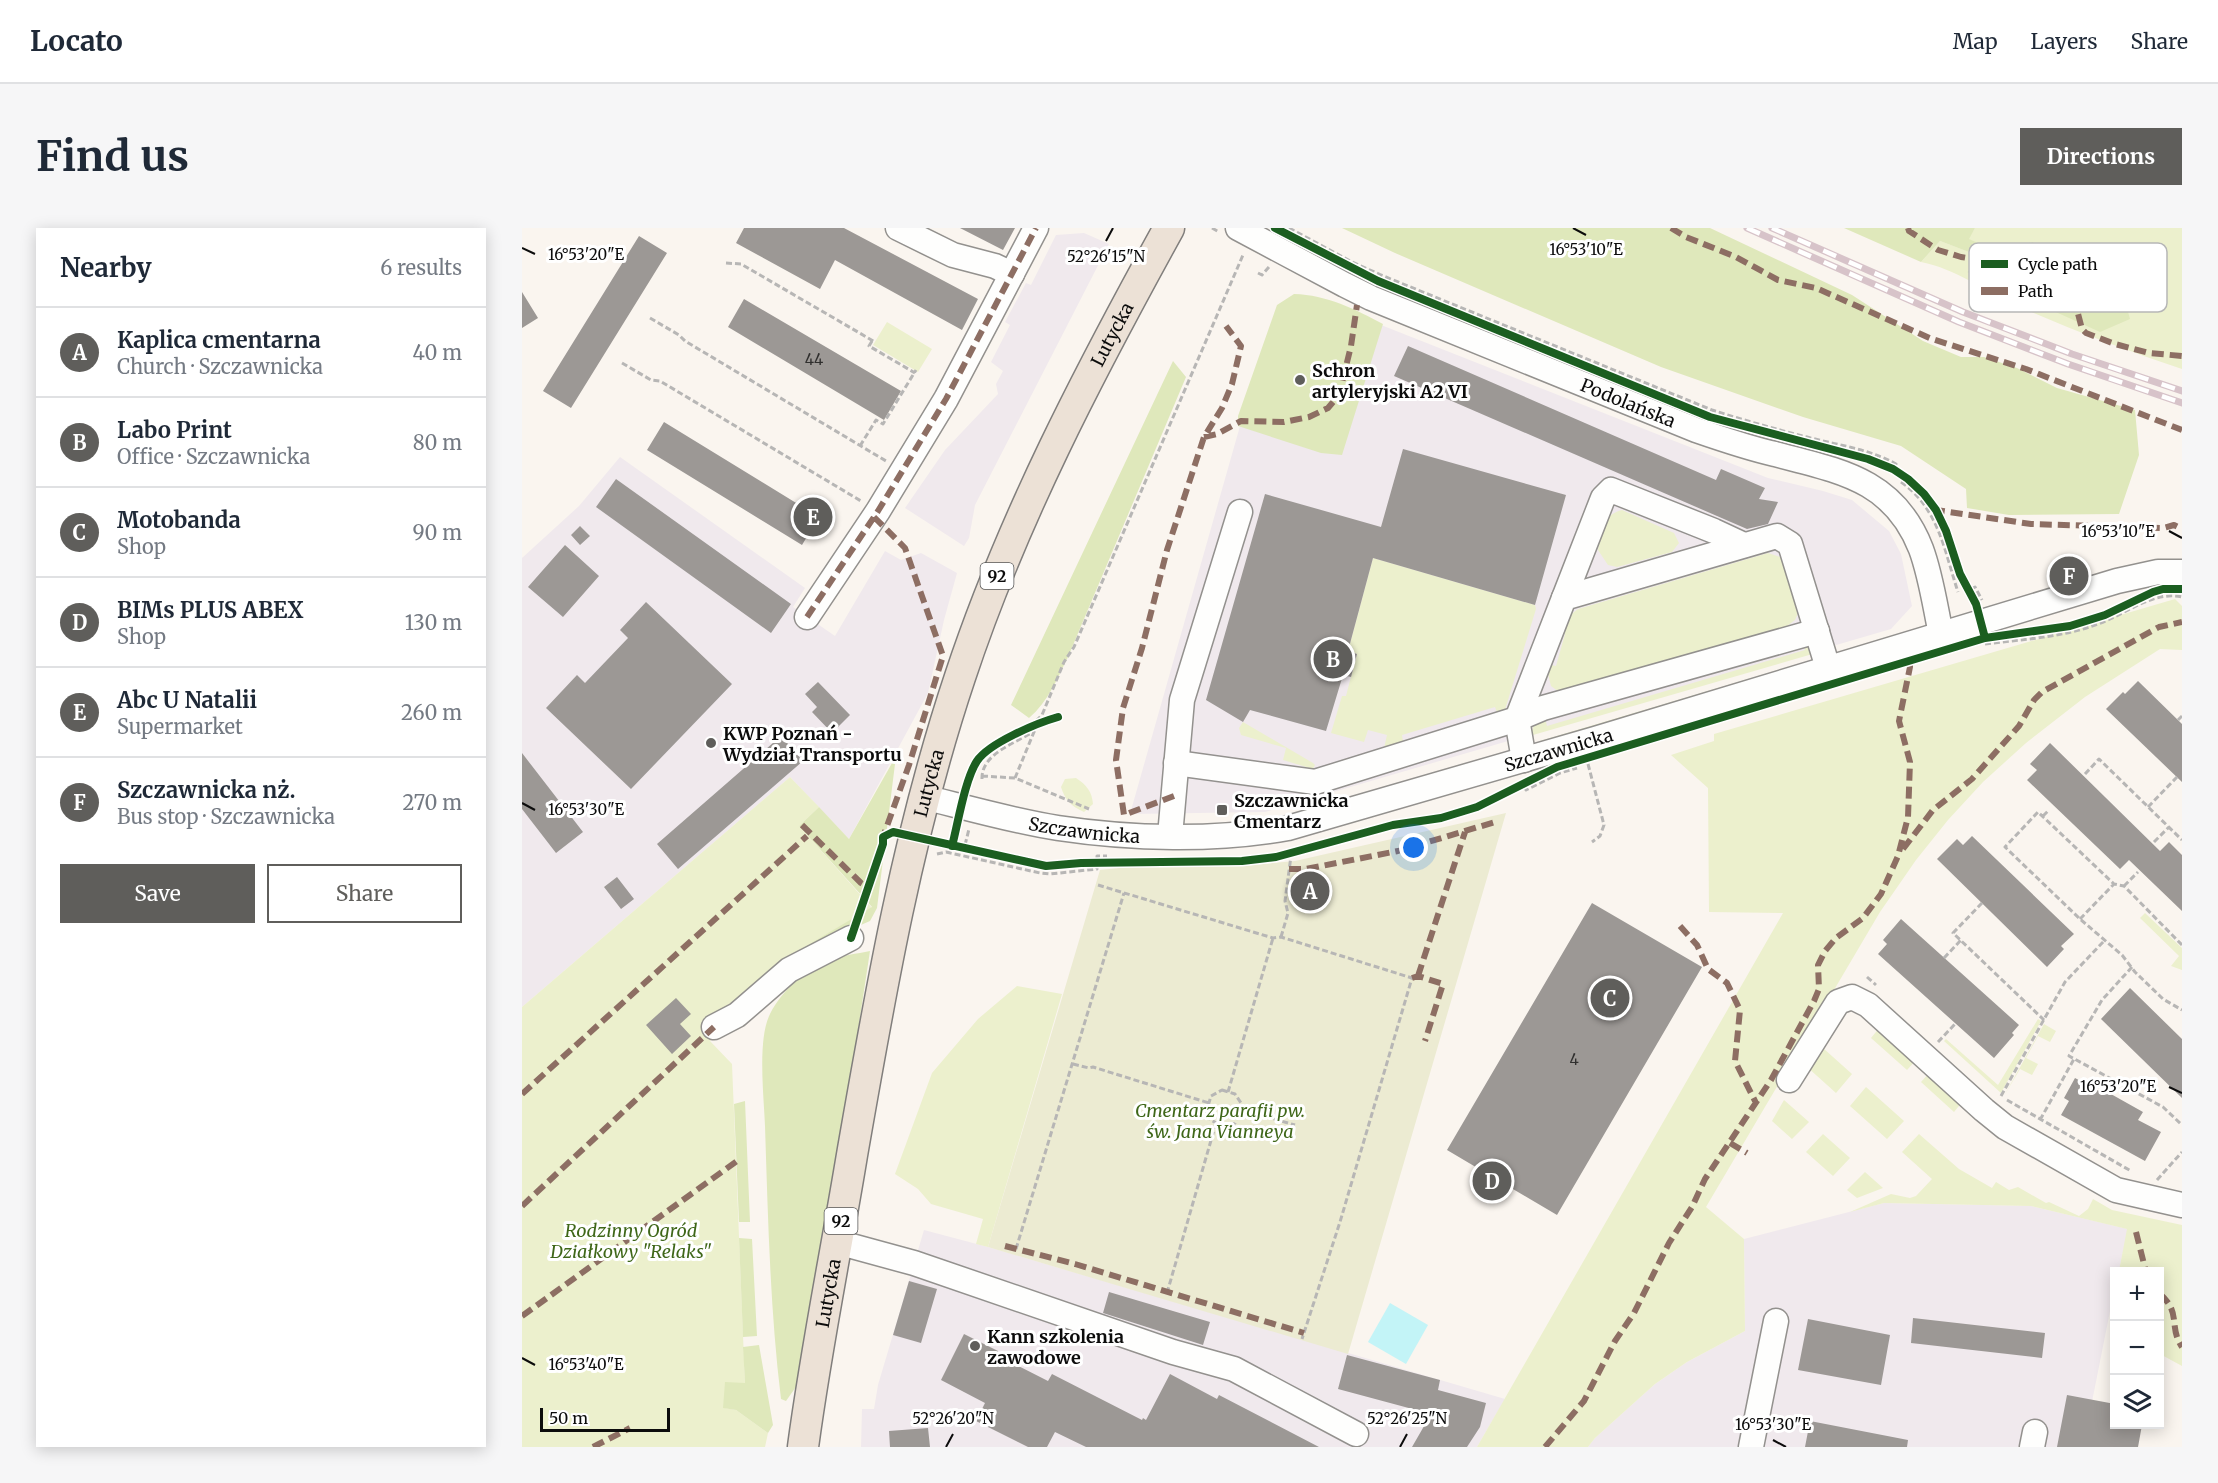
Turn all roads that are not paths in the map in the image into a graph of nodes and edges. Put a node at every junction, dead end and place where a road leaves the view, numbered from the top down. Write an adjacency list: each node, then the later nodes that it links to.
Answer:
1 (898, 228): 5 (street)
2 (1036, 228): 5 (street)
3 (1165, 235): 17 (main road, Lutycka / 92)
4 (1234, 237): 12 (street, Podolańska)
5 (1012, 274): 10 (street)
6 (1240, 512): 16 (street)
7 (1744, 545): 9 (street); 9 (street); 11 (street)
8 (2182, 572): 12 (street, Szczawnicka)
9 (1564, 598): 14 (street)
10 (807, 617)
11 (1817, 631): 13 (street); 14 (street)
12 (1941, 634): 13 (street, Szczawnicka)
13 (1828, 668): 15 (street, Szczawnicka)
14 (1517, 719): 15 (street); 16 (street)
15 (1524, 760): 18 (street, Szczawnicka)
16 (1176, 763): 18 (street)
17 (924, 797): 18 (street, Szczawnicka); 23 (main road, Lutycka / 92)
18 (1170, 836)
19 (850, 938): 20 (street)
20 (714, 1027)
21 (1789, 1080): 22 (street)
22 (2182, 1205)
23 (837, 1242): 25 (street); 26 (main road, Lutycka / 92)
24 (1776, 1321): 27 (street)
25 (1356, 1434)
26 (803, 1447)
27 (1751, 1447)

